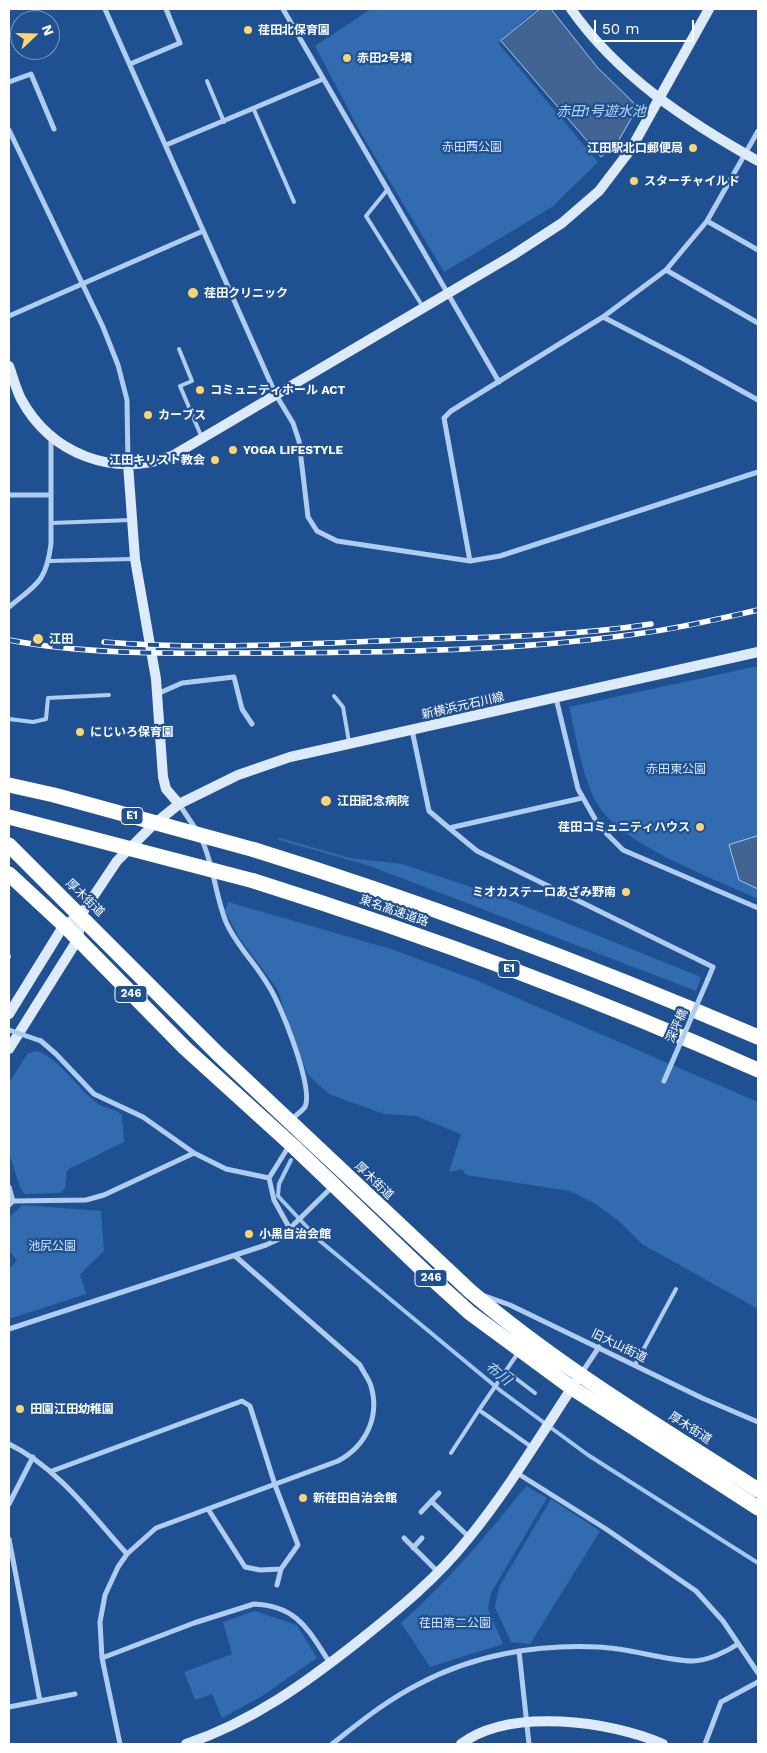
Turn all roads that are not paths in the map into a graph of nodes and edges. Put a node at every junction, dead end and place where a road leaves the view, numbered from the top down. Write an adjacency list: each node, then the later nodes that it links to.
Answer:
1 (105, 9): 6 (street)
2 (166, 9): 6 (street)
3 (283, 9): 7 (street)
4 (709, 9): 10 (street)
5 (574, 10): 10 (street)
6 (130, 64): 16 (street)
7 (323, 79): 11 (street); 19 (street)
8 (207, 81): 12 (lane)
9 (9, 82): 13 (street)
10 (658, 98): 17 (street); 26 (street)
11 (254, 110): 12 (street); 20 (lane)
12 (224, 122): 16 (street)
13 (54, 129)
14 (9, 130): 25 (street)
15 (758, 131): 17 (street)
16 (166, 145): 22 (street)
17 (745, 154): 18 (street); 21 (street)
18 (758, 161)
19 (388, 189): 26 (street); 27 (lane)
20 (294, 202)
21 (707, 221): 23 (street); 24 (street)
22 (203, 231): 25 (street); 34 (street)
23 (758, 250)
24 (666, 270): 29 (street); 30 (street)
25 (82, 285): 28 (street); 38 (street)
26 (447, 293): 27 (street); 33 (street)
27 (423, 307): 34 (street)
28 (9, 316)
29 (603, 317): 33 (street); 35 (street)
30 (758, 323)
31 (179, 349): 37 (lane)
32 (9, 366): 36 (street)
33 (499, 382): 46 (street)
34 (276, 395): 37 (street); 46 (street)
35 (758, 400)
36 (51, 437): 38 (street); 41 (street)
37 (202, 440): 38 (street)
38 (128, 464): 42 (street)
39 (758, 472): 46 (street)
40 (9, 495): 41 (street)
41 (50, 495): 43 (street)
42 (132, 520): 43 (lane); 44 (street)
43 (51, 523): 45 (street)
44 (136, 559): 45 (lane); 49 (street)
45 (49, 561): 47 (street)
46 (470, 561)
47 (9, 607)
48 (758, 652): 52 (street, 新横浜元石川線)
49 (158, 694): 54 (street); 59 (street)
50 (109, 695): 53 (lane)
51 (334, 696): 56 (lane)
52 (556, 698): 55 (street, 新横浜元石川線); 58 (street)
53 (9, 719)
54 (252, 724)
55 (412, 730): 56 (street, 新横浜元石川線); 61 (street)
56 (350, 744): 59 (street, 新横浜元石川線)
57 (9, 785): 70 (highway, 東名高速道路 / E1, bridge)
58 (582, 798): 61 (street); 64 (street)
59 (179, 804): 65 (street, 新横浜元石川線); 74 (street)
60 (9, 817): 72 (highway, 東名高速道路 / E1, bridge)
61 (449, 828): 73 (street, 深坪橋, bridge)
62 (9, 845): 65 (highway, 厚木街道 / 246)
63 (9, 874): 66 (highway, 厚木街道 / 246)
64 (758, 908)
65 (81, 915): 66 (street); 67 (street); 74 (highway, 厚木街道 / 246)
66 (64, 925): 67 (highway, 厚木街道 / 246); 68 (street)
67 (78, 939): 71 (street); 74 (highway, 厚木街道 / 246)
68 (9, 1014)
69 (9, 1030): 75 (street, bridge)
70 (758, 1037)
71 (9, 1049)
72 (758, 1070)
73 (664, 1081)
74 (297, 1139): 76 (street); 77 (highway, 厚木街道 / 246); 83 (highway, 厚木街道 / 246)
75 (194, 1153): 76 (street); 79 (street)
76 (269, 1178): 80 (street)
77 (334, 1185): 80 (street); 86 (highway, 厚木街道 / 246)
78 (9, 1187): 79 (street)
79 (11, 1203)
80 (291, 1228): 81 (street)
81 (235, 1256): 84 (street); 100 (street)
82 (676, 1289): 87 (lane)
83 (470, 1292): 85 (street, 旧大山街道); 89 (highway, 厚木街道 / 246)
84 (9, 1329)
85 (599, 1348): 87 (street, 旧大山街道); 89 (street)
86 (519, 1351): 88 (lane); 90 (highway, 厚木街道 / 246)
87 (635, 1365): 93 (street, 旧大山街道)
88 (506, 1371): 91 (lane); 92 (lane)
89 (581, 1375): 90 (street); 101 (highway, 厚木街道 / 246)
90 (572, 1388): 95 (street); 106 (highway, 厚木街道 / 246)
91 (535, 1394)
92 (480, 1410): 95 (lane); 96 (lane)
93 (758, 1422)
94 (9, 1444): 97 (street)
95 (533, 1448): 99 (street)
96 (451, 1453)
97 (33, 1457): 98 (street); 104 (street)
98 (52, 1471): 100 (street); 113 (street)
99 (517, 1473): 110 (street); 117 (street)
100 (275, 1485): 105 (street); 114 (street)
101 (758, 1490)
102 (439, 1493): 103 (street)
103 (431, 1501): 107 (street); 110 (street)
104 (9, 1504)
105 (208, 1508): 113 (street); 114 (street)
106 (758, 1508)
107 (421, 1512)
108 (404, 1538): 112 (street)
109 (422, 1538): 112 (street)
110 (470, 1538): 115 (street)
111 (9, 1539): 124 (street)
112 (414, 1548): 115 (street)
113 (127, 1554): 119 (street)
114 (281, 1570): 116 (street)
115 (439, 1572): 120 (street)
116 (277, 1585)
117 (738, 1644): 118 (street); 121 (street)
118 (519, 1651): 126 (street); 129 (street)
119 (102, 1658): 120 (street); 127 (street)
120 (330, 1663): 128 (street)
121 (758, 1673)
122 (758, 1682): 133 (street)
123 (75, 1694): 124 (street)
124 (40, 1701): 125 (street)
125 (9, 1707)
126 (528, 1721): 130 (street); 131 (street); 132 (street)
127 (120, 1744)
128 (186, 1744)
129 (332, 1744)
130 (461, 1744)
131 (529, 1744)
132 (660, 1744)
133 (705, 1744)

